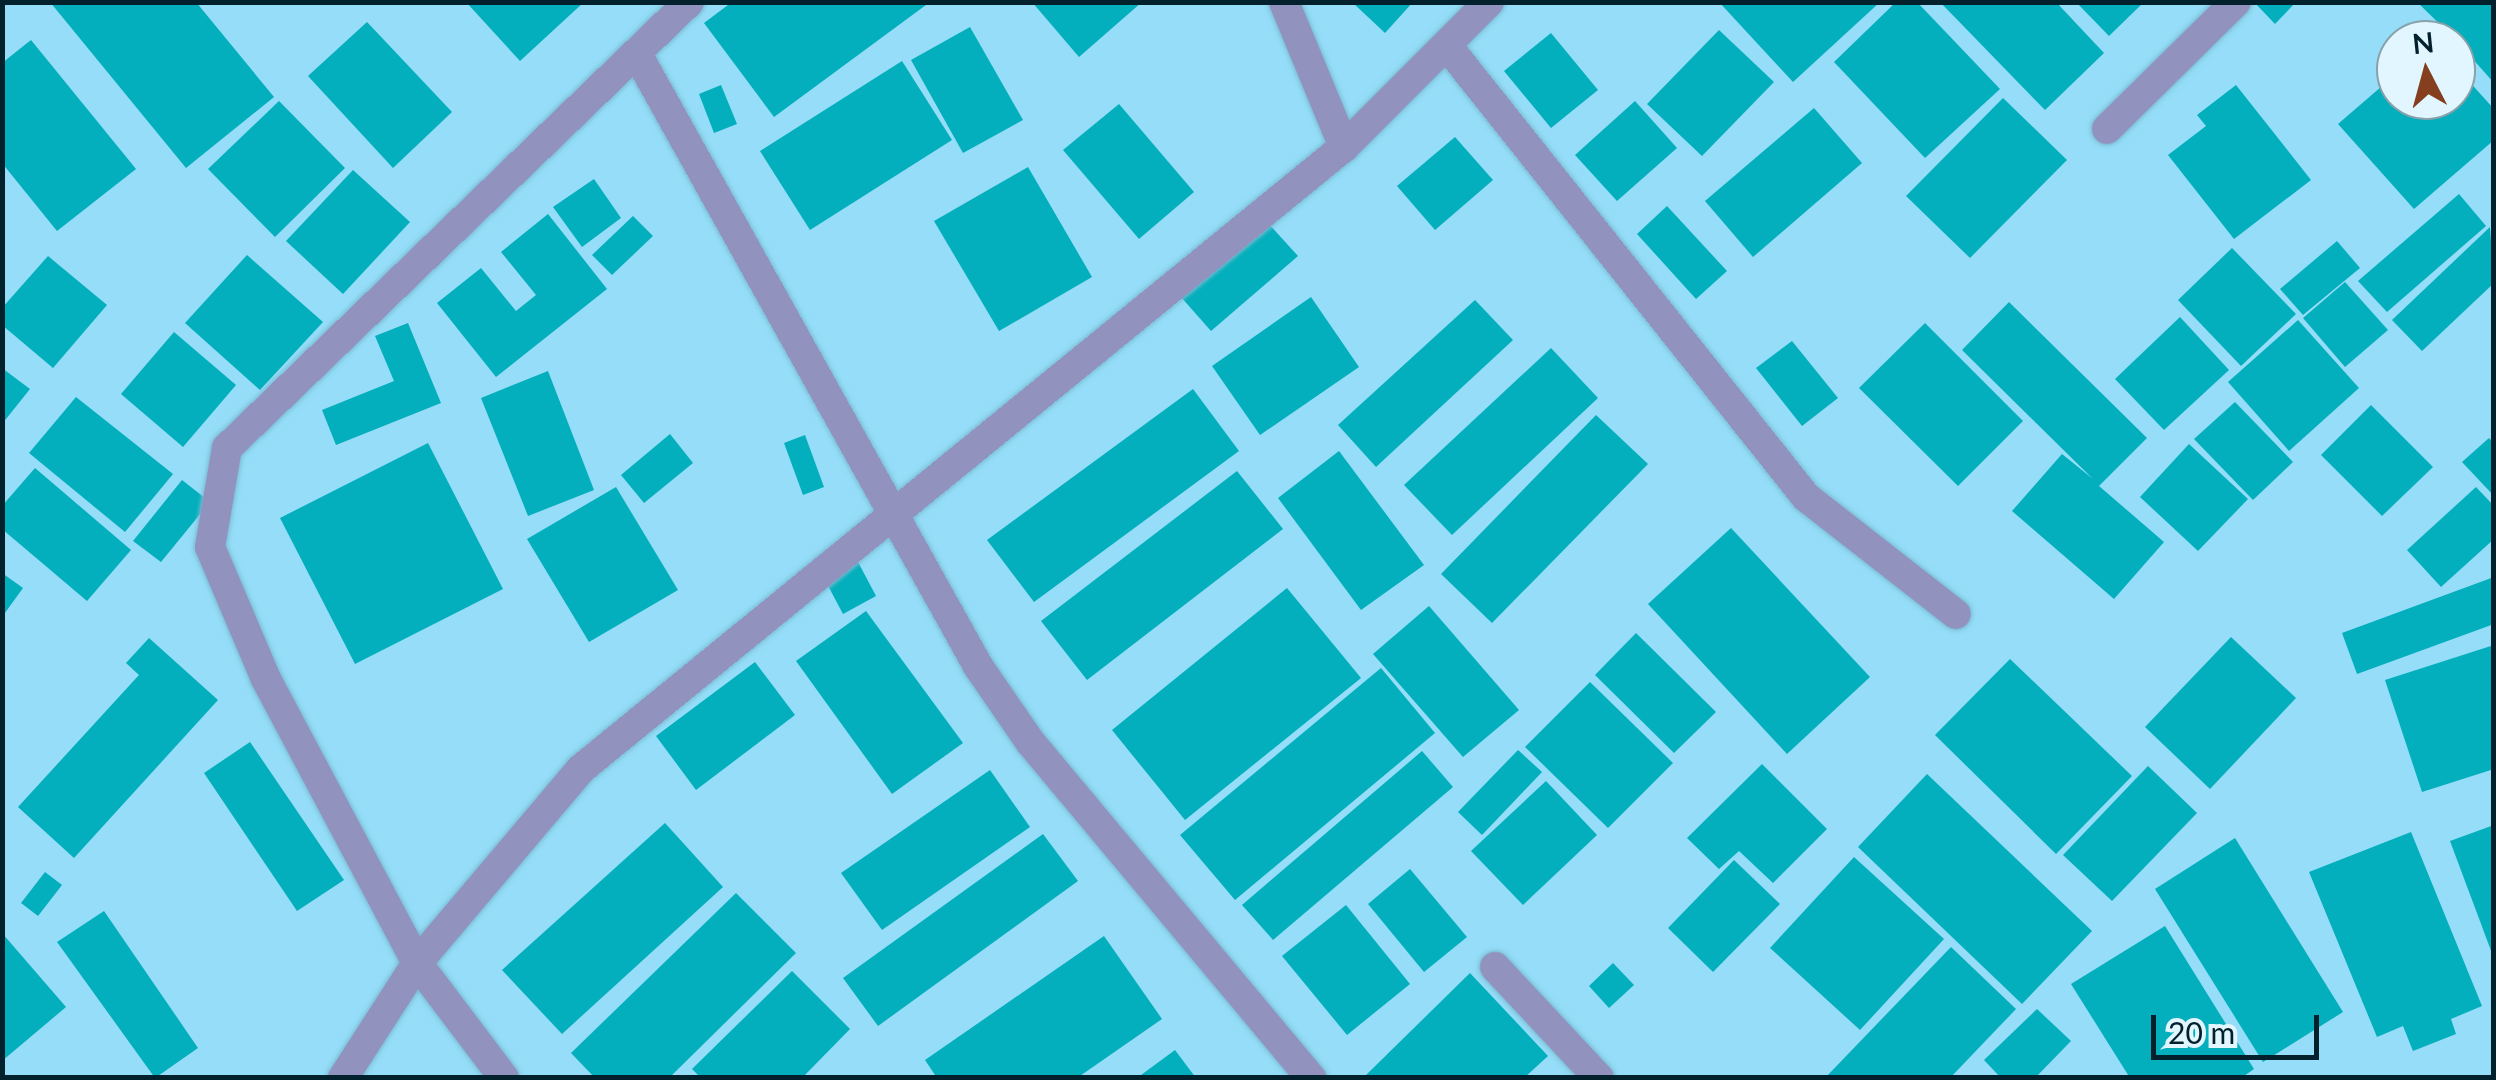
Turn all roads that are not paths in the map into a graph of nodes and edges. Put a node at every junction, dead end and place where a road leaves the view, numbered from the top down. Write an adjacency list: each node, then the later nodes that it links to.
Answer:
1 (689, 2): 6 (street)
2 (1284, 2): 8 (street)
3 (1489, 2): 5 (street)
4 (2236, 2): 7 (street)
5 (1448, 48): 8 (street); 10 (street)
6 (636, 54): 9 (street); 11 (street)
7 (2107, 130)
8 (1344, 146): 9 (street)
9 (886, 514): 11 (street); 15 (street)
10 (1956, 614)
11 (417, 963): 13 (street); 14 (street)
12 (1495, 967): 16 (street)
13 (342, 1078)
14 (504, 1078)
15 (1311, 1078)
16 (1599, 1078)

